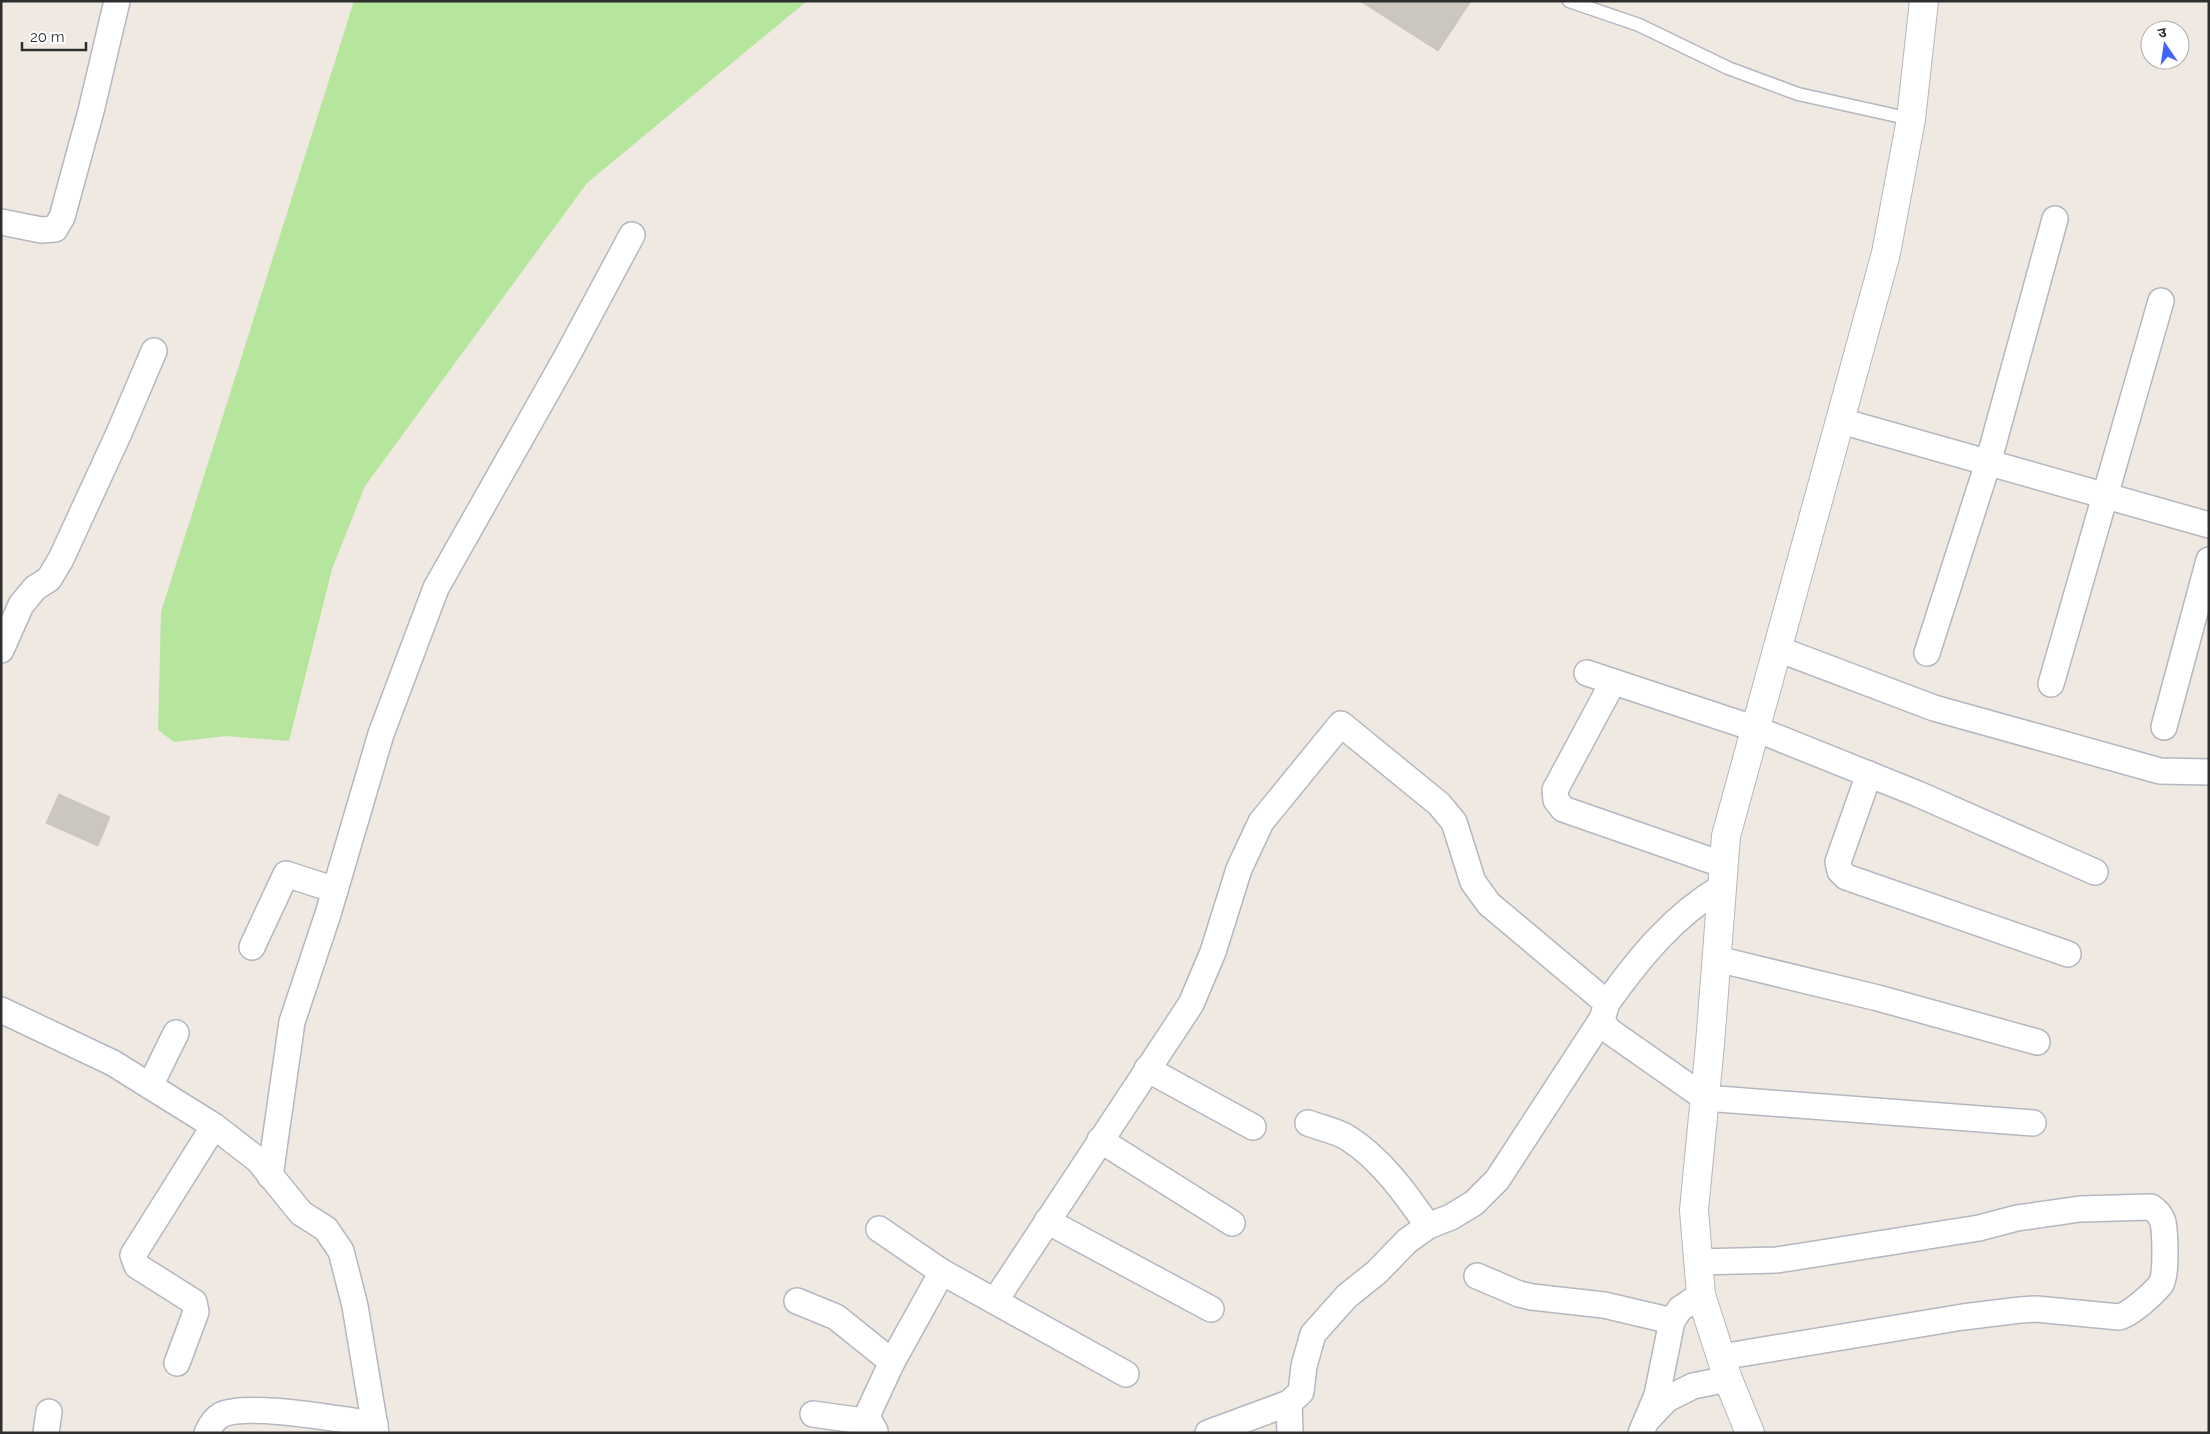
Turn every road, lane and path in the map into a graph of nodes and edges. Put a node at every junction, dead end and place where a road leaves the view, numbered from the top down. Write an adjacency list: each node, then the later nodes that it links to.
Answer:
1 (117, 1): 6 (street)
2 (1569, 1): 4 (lane)
3 (1924, 1): 4 (street)
4 (1911, 119): 10 (street)
5 (2054, 219): 11 (street)
6 (1, 222)
7 (632, 235): 27 (street)
8 (2160, 301): 12 (street)
9 (154, 351): 16 (street)
10 (1841, 421): 11 (street); 15 (street)
11 (1988, 463): 12 (street); 17 (street)
12 (2104, 496): 13 (street); 20 (street)
13 (2209, 525)
14 (2209, 560): 21 (street)
15 (1778, 649): 22 (street); 23 (street)
16 (1, 650)
17 (1927, 653)
18 (1587, 673): 19 (street)
19 (1613, 682): 22 (street); 26 (street)
20 (2051, 684)
21 (2164, 727)
22 (1756, 729): 24 (street); 26 (street)
23 (2209, 772)
24 (1870, 774): 25 (street); 29 (street)
25 (2095, 872)
26 (1723, 876): 30 (street); 32 (street)
27 (335, 890): 28 (street); 43 (street)
28 (252, 947)
29 (2068, 954)
30 (1718, 959): 34 (street); 37 (street)
31 (1, 1010): 36 (street)
32 (1605, 1011): 35 (street); 37 (street); 46 (street)
33 (176, 1033): 36 (street)
34 (2036, 1042)
35 (1147, 1069): 41 (street); 42 (street)
36 (150, 1086): 40 (street)
37 (1705, 1098): 38 (street); 48 (street)
38 (2033, 1123)
39 (1308, 1124): 46 (street)
40 (214, 1126): 43 (street); 57 (street)
41 (1253, 1127)
42 (1100, 1140): 44 (street); 45 (street)
43 (270, 1176): 64 (street)
44 (1047, 1221): 52 (street); 54 (street)
45 (1232, 1223)
46 (1428, 1226): 60 (street)
47 (879, 1229): 49 (street)
48 (1698, 1262): 51 (street); 58 (street)
49 (942, 1272): 52 (street); 56 (street)
50 (1477, 1276): 55 (street)
51 (1701, 1295): 55 (street); 58 (street)
52 (995, 1301): 59 (street)
53 (797, 1302): 56 (street)
54 (1211, 1309)
55 (1672, 1321): 63 (street)
56 (892, 1362): 62 (street)
57 (177, 1363)
58 (1725, 1368): 63 (street); 68 (street)
59 (1126, 1374)
60 (1289, 1403): 66 (street); 67 (street)
61 (813, 1414): 62 (street)
62 (871, 1426)
63 (1644, 1427)
64 (375, 1428): 65 (street)
65 (207, 1433)
66 (1208, 1433)
67 (1290, 1433)
68 (1750, 1433)

